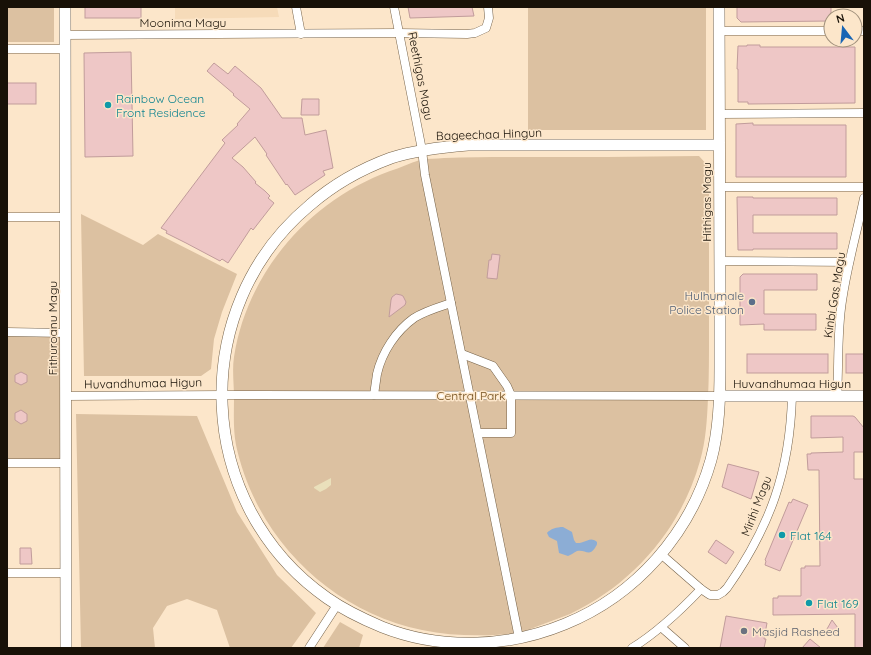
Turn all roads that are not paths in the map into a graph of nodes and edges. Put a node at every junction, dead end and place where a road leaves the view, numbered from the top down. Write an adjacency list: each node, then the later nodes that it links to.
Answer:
1 (65, 7): 10 (street, Fithuroanu Magu)
2 (296, 7): 9 (street)
3 (394, 7): 8 (street, Reethigas Magu)
4 (488, 7): 8 (street, Moonima Magu)
5 (719, 7): 6 (street, Hithigas Magu)
6 (719, 31): 7 (street); 13 (street, Hithigas Magu)
7 (823, 31)
8 (399, 33): 9 (street, Moonima Magu); 16 (street, Reethigas Magu)
9 (301, 34): 10 (street, Moonima Magu)
10 (65, 35): 12 (street, Fithuroanu Magu)
11 (7, 49): 12 (street)
12 (65, 49): 21 (street, Fithuroanu Magu)
13 (719, 114): 14 (street); 15 (street, Hithigas Magu)
14 (864, 114)
15 (719, 145): 16 (street, Bageechaa Hingun); 17 (street, Hithigas Magu)
16 (422, 150): 24 (street, Reethigas Magu); 28 (street, Bageechaa Hingun)
17 (720, 187): 18 (street); 22 (street, Hithigas Magu)
18 (864, 187)
19 (864, 198): 23 (street, Kinbi Gas Magu)
20 (7, 217): 21 (street)
21 (65, 217): 26 (street, Fithuroanu Magu)
22 (720, 261): 23 (street); 33 (street, Hithigas Magu)
23 (849, 262): 35 (street, Kinbi Gas Magu)
24 (451, 303): 27 (street, Reethigas Magu); 29 (street)
25 (7, 332): 26 (street)
26 (65, 333): 31 (street, Fithuroanu Magu)
27 (462, 354): 30 (street); 32 (street, Reethigas Magu)
28 (222, 395): 29 (street, Huvandhumaa Higun); 31 (street, Huvandhumaa Higun); 44 (street, Bageechaa Hingun)
29 (374, 395): 32 (street, Huvandhumaa Higun)
30 (511, 395): 32 (street, Huvandhumaa Higun); 33 (street, Huvandhumaa Higun); 37 (street)
31 (65, 396): 39 (street, Fithuroanu Magu)
32 (470, 396): 37 (street, Reethigas Magu)
33 (720, 396): 34 (street, Huvandhumaa Higun); 40 (street, Bageechaa Hingun)
34 (792, 396): 35 (street, Huvandhumaa Higun); 43 (street, Mirihi Magu)
35 (838, 396): 36 (street, Huvandhumaa Higun)
36 (864, 396)
37 (478, 433): 46 (street, Reethigas Magu)
38 (7, 463): 39 (street)
39 (66, 463): 42 (street, Fithuroanu Magu)
40 (662, 554): 43 (street, Mirihi Magu); 46 (street, Bageechaa Hingun)
41 (7, 573): 42 (street)
42 (66, 573): 47 (street, Fithuroanu Magu)
43 (701, 589): 45 (street)
44 (337, 605): 46 (street, Bageechaa Hingun); 48 (street)
45 (661, 627): 49 (street); 50 (street)
46 (520, 643)
47 (66, 648)
48 (309, 648)
49 (632, 648)
50 (685, 648)

